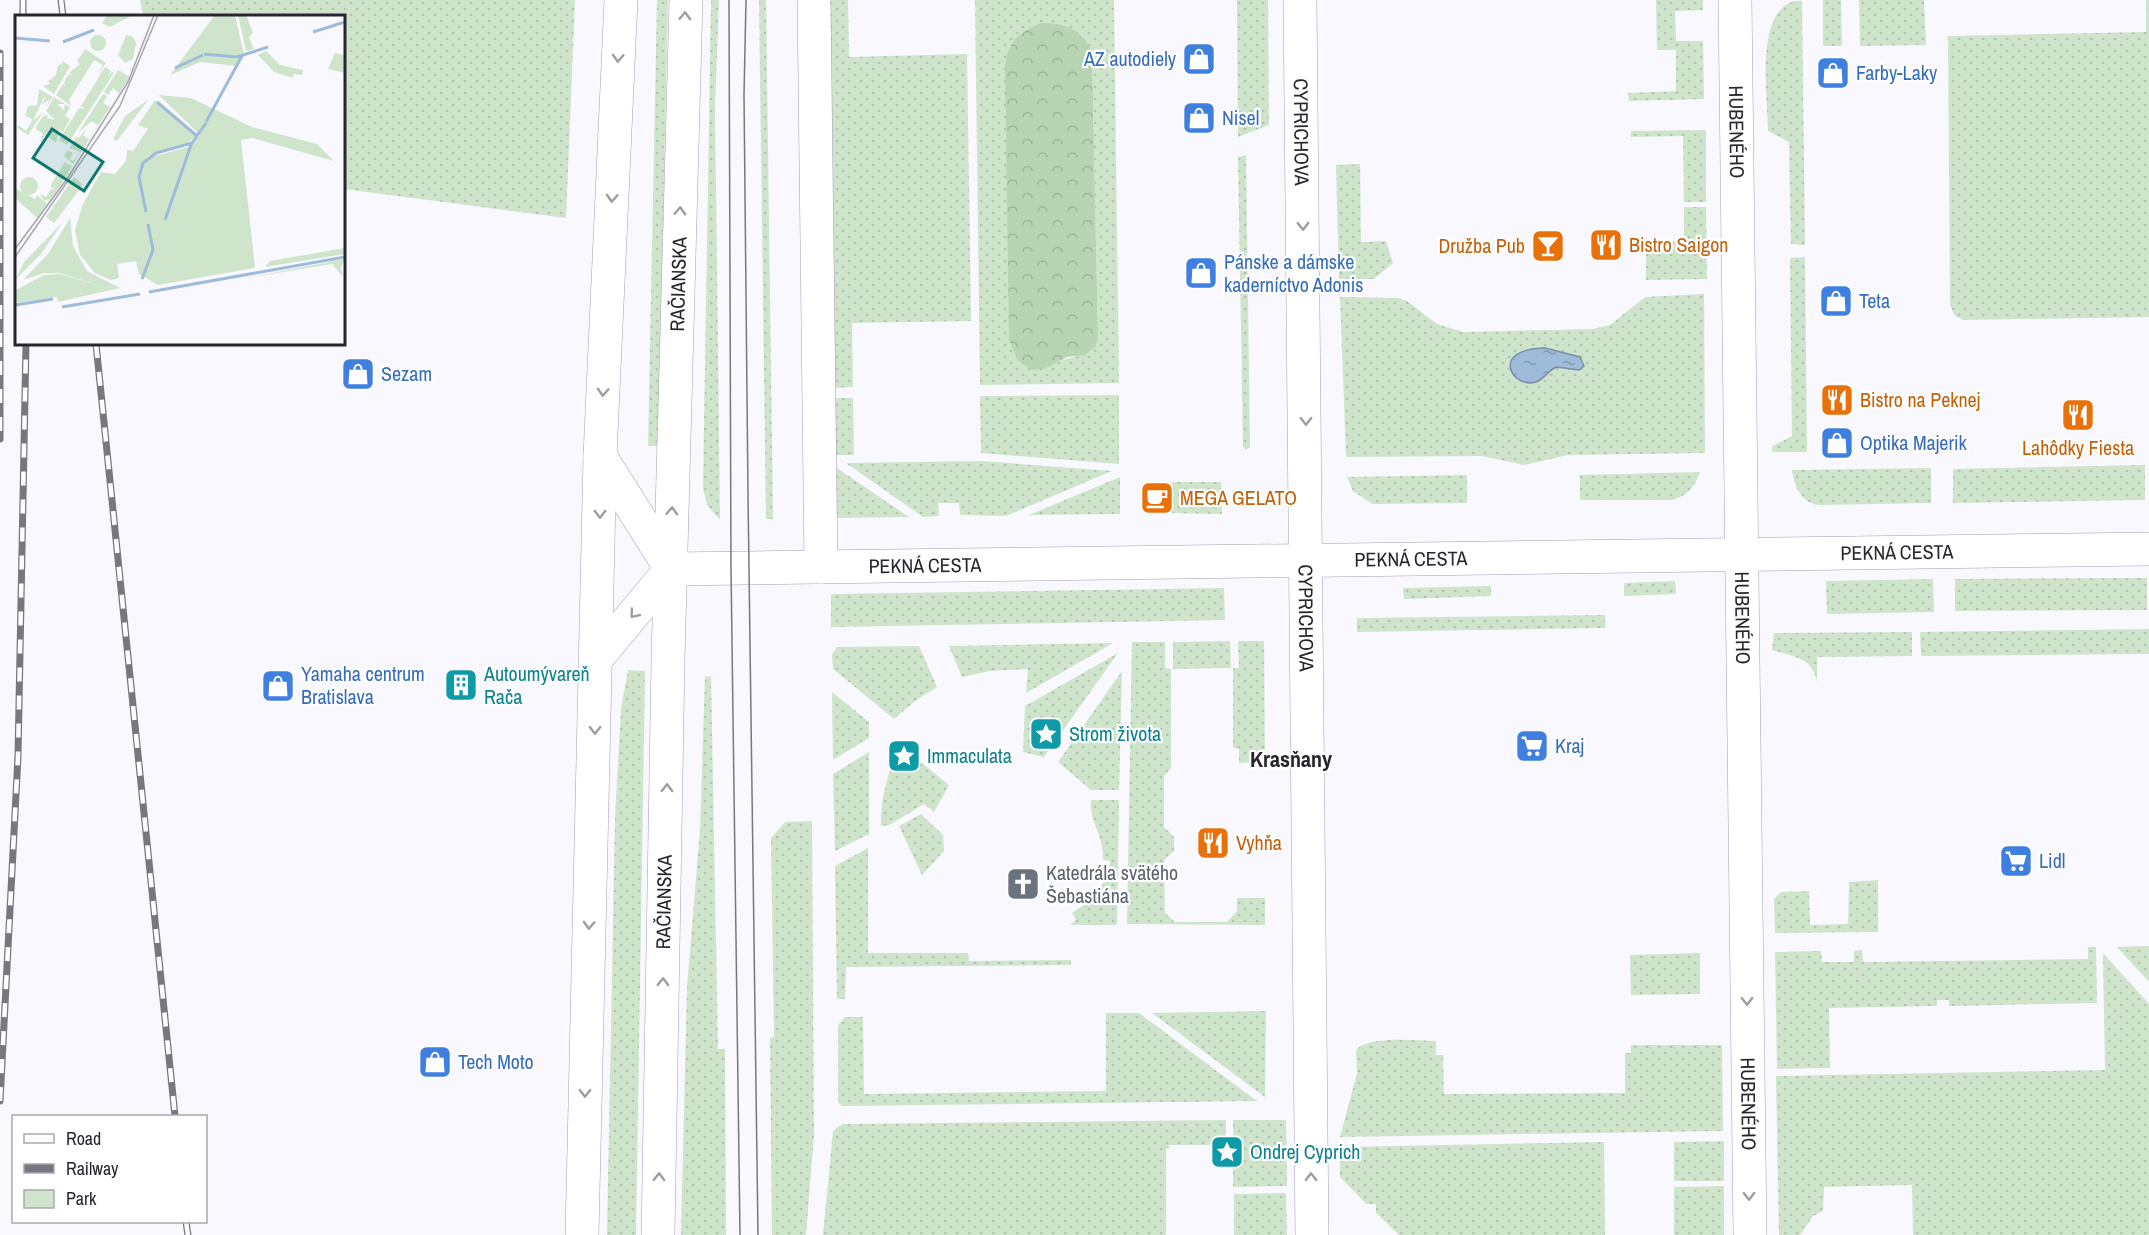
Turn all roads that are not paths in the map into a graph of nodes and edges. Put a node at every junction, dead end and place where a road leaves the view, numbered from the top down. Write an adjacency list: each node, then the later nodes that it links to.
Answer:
1 (621, 0): 6 (street, one-way to 6)
2 (686, 0): 11 (street, RAČIANSKA, one-way to 2)
3 (813, 0): 10 (street)
4 (1300, 0): 9 (street, CYPRICHOVA, one-way to 9)
5 (1735, 0): 8 (street, HUBENÉHO)
6 (600, 456): 11 (street); 12 (street, one-way to 12)
7 (2149, 549): 8 (street, PEKNÁ CESTA)
8 (1742, 554): 9 (street, PEKNÁ CESTA); 16 (street, HUBENÉHO, one-way to 16)
9 (1307, 561): 10 (street, PEKNÁ CESTA); 15 (street, CYPRICHOVA, one-way to 9)
10 (820, 567): 11 (street, PEKNÁ CESTA)
11 (671, 569): 12 (street, one-way to 12); 14 (street, RAČIANSKA, one-way to 11)
12 (597, 658): 13 (street, one-way to 13)
13 (582, 1235)
14 (658, 1235)
15 (1312, 1235)
16 (1750, 1235)

